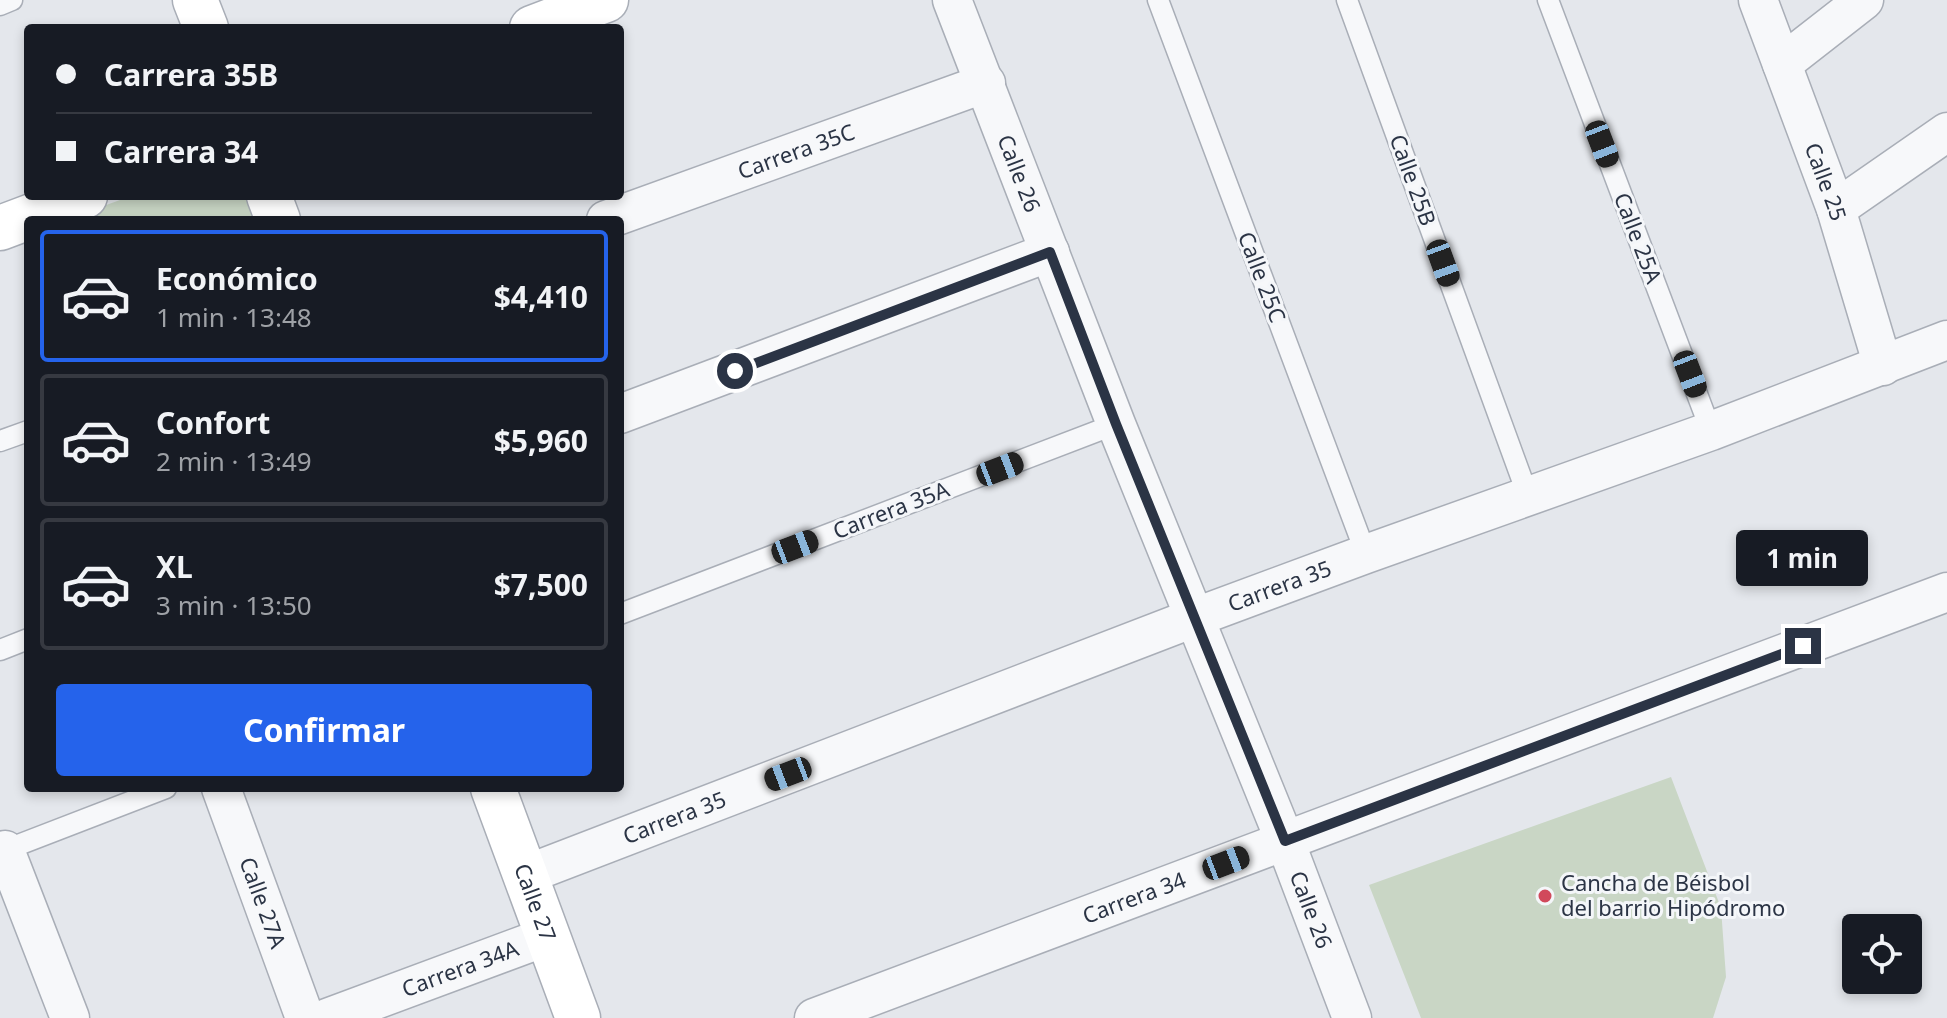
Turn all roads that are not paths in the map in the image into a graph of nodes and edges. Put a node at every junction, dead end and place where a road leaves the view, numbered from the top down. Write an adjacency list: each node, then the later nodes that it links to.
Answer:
1 (12, 0): 10 (lane)
2 (195, 0): 11 (street)
3 (606, 0): 12 (street)
4 (952, 0): 14 (street, Calle 26)
5 (1158, 0): 31 (lane, Calle 25C)
6 (1347, 0): 30 (lane, Calle 25B)
7 (1548, 0): 27 (lane, Calle 25A)
8 (1758, 0): 13 (street, Calle 25)
9 (1864, 0): 13 (street)
10 (0, 5)
11 (204, 24)
12 (543, 24)
13 (1782, 64): 17 (street, Calle 25)
14 (986, 83): 19 (street, Carrera 35C); 22 (street, Calle 26)
15 (1947, 132): 17 (street)
16 (61, 209): 18 (street)
17 (1836, 209): 24 (street, Calle 25)
18 (39, 216)
19 (617, 216)
20 (24, 221): 21 (street)
21 (0, 228)
22 (1050, 252): 25 (street); 26 (street, Calle 26)
23 (1947, 340): 24 (street, Carrera 35)
24 (1883, 366): 27 (street, Carrera 35)
25 (624, 412)
26 (1116, 424): 33 (lane, Carrera 35A); 34 (street, Calle 26)
27 (1711, 431): 30 (street, Carrera 35)
28 (24, 432): 29 (lane)
29 (0, 441)
30 (1528, 496): 31 (street, Carrera 35)
31 (1366, 554): 34 (street, Carrera 35)
32 (1947, 592): 40 (street, Carrera 34)
33 (624, 612)
34 (1196, 617): 40 (street, Calle 26); 42 (street, Carrera 35)
35 (24, 641): 36 (lane)
36 (0, 650)
37 (156, 792): 41 (lane)
38 (222, 792): 45 (street, Calle 27A)
39 (494, 792): 42 (street, Calle 27)
40 (1285, 841): 48 (street, Carrera 34); 49 (street, Calle 26)
41 (3, 851): 44 (street)
42 (525, 875): 43 (street, Calle 27)
43 (548, 936): 46 (street, Carrera 34A); 47 (street, Calle 27)
44 (70, 1018)
45 (305, 1018)
46 (327, 1018)
47 (578, 1018)
48 (814, 1018)
49 (1352, 1018)

